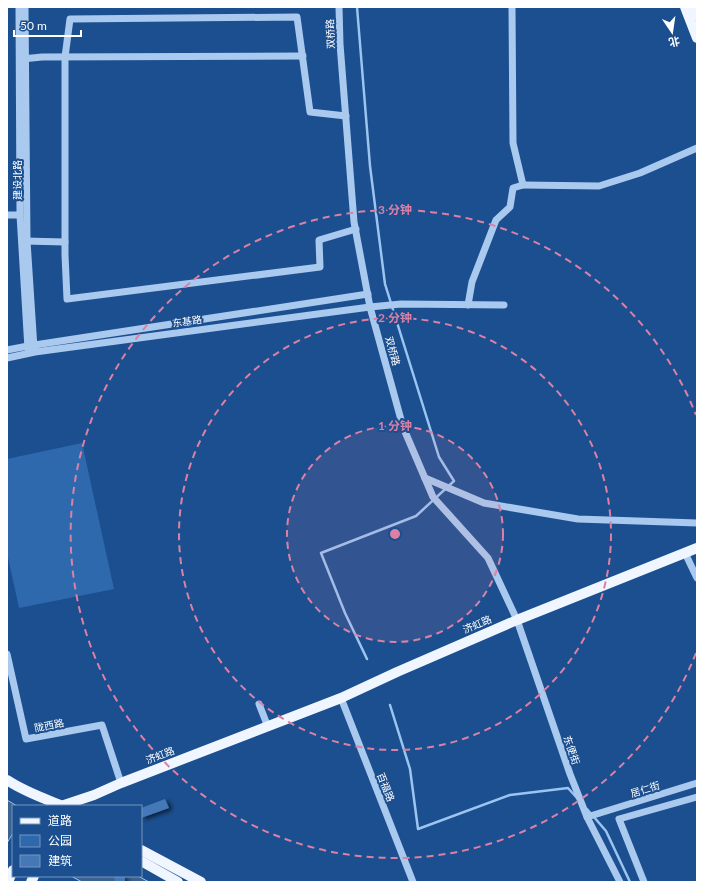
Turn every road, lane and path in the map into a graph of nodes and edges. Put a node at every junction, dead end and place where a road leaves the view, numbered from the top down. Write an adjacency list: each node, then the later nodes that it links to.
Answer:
1 (19, 7): 11 (street, 建设北路)
2 (25, 7): 11 (street, 建设北路)
3 (339, 7): 12 (street, 双桥路)
4 (512, 7): 14 (street)
5 (685, 7): 8 (main road)
6 (694, 7): 7 (main road)
7 (697, 16)
8 (697, 38)
9 (303, 56): 10 (street); 10 (street); 12 (street)
10 (65, 57): 11 (street); 19 (street)
11 (23, 59): 16 (street, 建设北路); 18 (street, 建设北路)
12 (346, 116): 17 (street, 双桥路)
13 (697, 148): 14 (street)
14 (523, 185): 21 (street)
15 (7, 215): 16 (street)
16 (20, 215): 18 (street, 建设北路)
17 (356, 229): 19 (street); 20 (street, 双桥路)
18 (24, 241): 19 (street); 24 (street, 建设北路)
19 (65, 242)
20 (368, 294): 23 (street, 双桥路); 24 (street, 东基路)
21 (468, 305): 22 (street, 东基路); 23 (street, 东基路)
22 (504, 305)
23 (370, 306): 24 (street, 东基路); 27 (street, 双桥路)
24 (31, 349): 25 (street, 东基路); 26 (street, 东基路)
25 (7, 350)
26 (7, 358)
27 (425, 478): 28 (street); 32 (street, 双桥路)
28 (697, 523)
29 (697, 548): 30 (main road, 济虹路)
30 (685, 553): 31 (street); 32 (main road, 济虹路)
31 (697, 578)
32 (517, 620): 34 (main road, 济虹路); 46 (street, 东便街)
33 (7, 654): 38 (street, 陇西路)
34 (341, 698): 36 (main road, 济虹路); 53 (street, 百福路)
35 (258, 704): 36 (street)
36 (268, 727): 38 (main road, 济虹路); 45 (main road, 济虹路)
37 (7, 780): 43 (main road)
38 (121, 783): 44 (main road, 济虹路)
39 (697, 783): 46 (street, 居仁街)
40 (7, 786): 42 (main road)
41 (697, 797): 55 (street)
42 (41, 805)
43 (59, 805)
44 (65, 805)
45 (86, 805)
46 (587, 817): 54 (street, 东便街)
47 (142, 851): 52 (main road)
48 (142, 862): 51 (main road)
49 (12, 872): 50 (main road)
50 (8, 882)
51 (178, 882)
52 (200, 882)
53 (413, 882)
54 (620, 882)
55 (644, 882)

